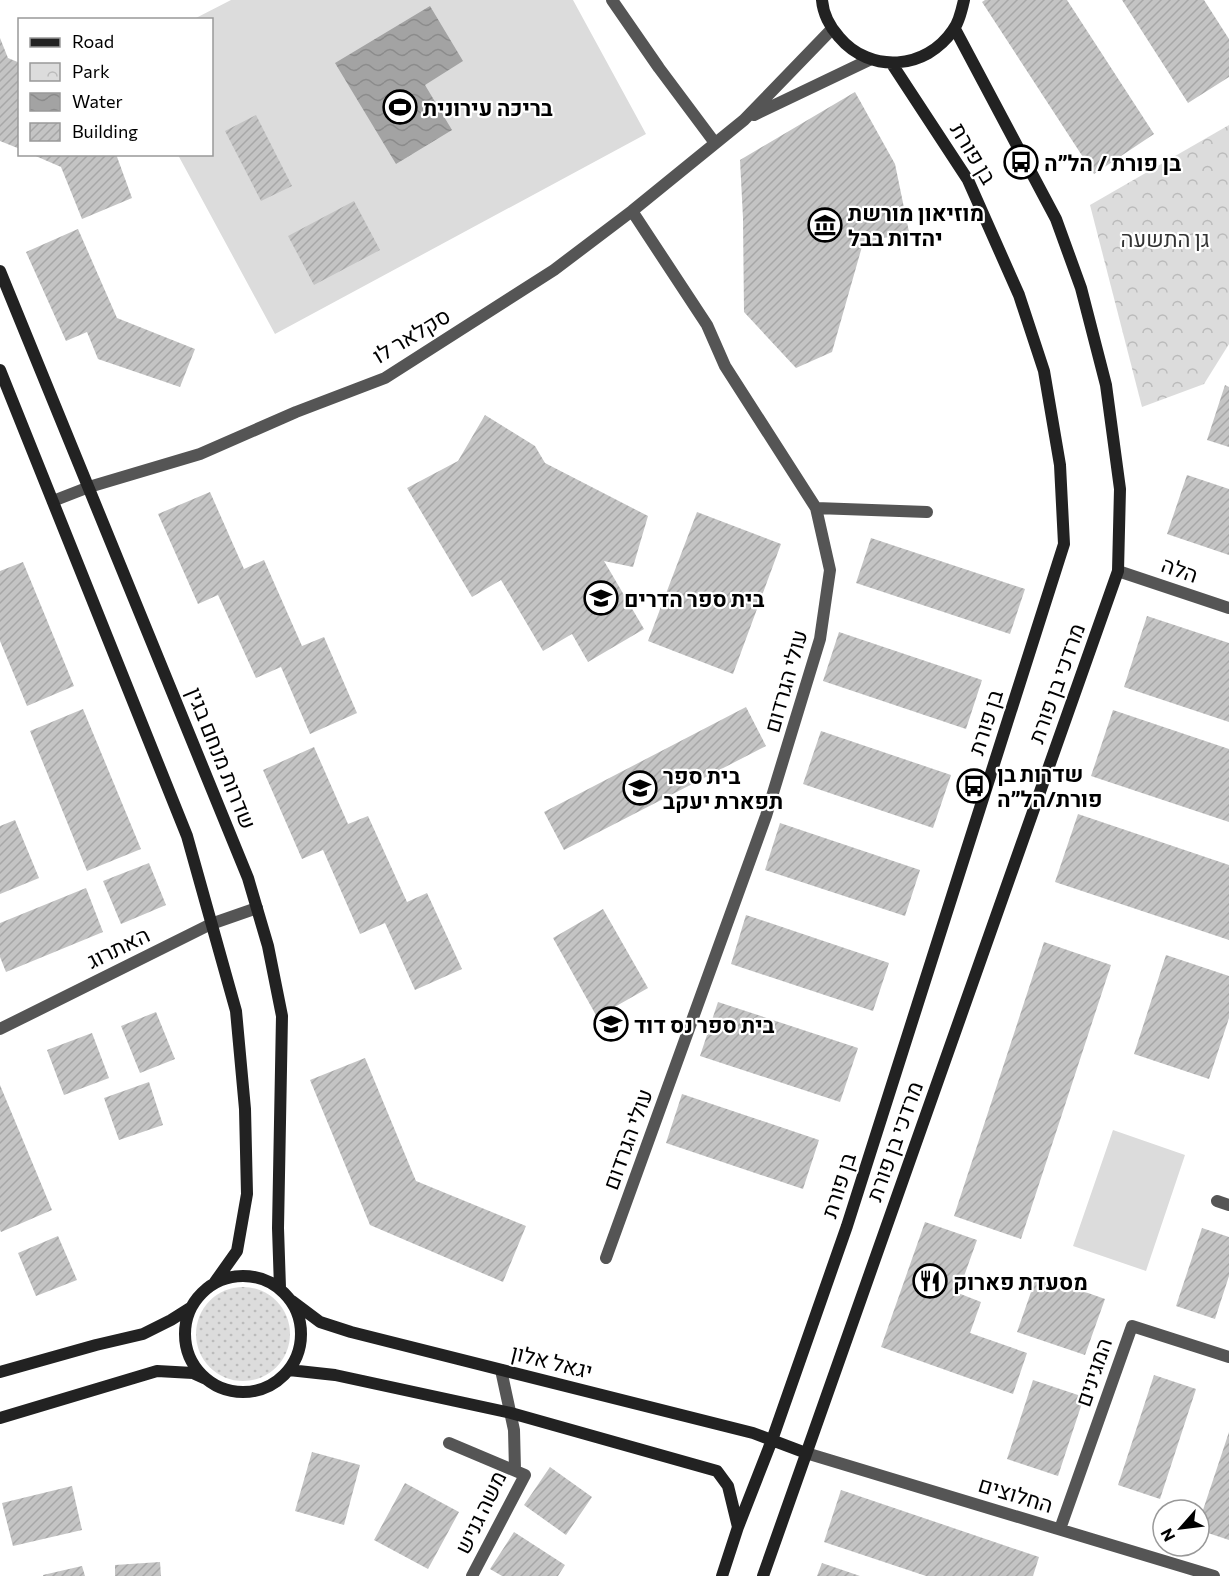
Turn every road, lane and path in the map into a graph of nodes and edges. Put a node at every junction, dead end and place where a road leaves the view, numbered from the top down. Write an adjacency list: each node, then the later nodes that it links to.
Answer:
1 (612, 0): 9 (street)
2 (822, 0): 4 (street)
3 (964, 0): 5 (street)
4 (832, 29): 6 (street); 8 (street, סקלאר לו)
5 (955, 29): 7 (street); 17 (street, מרדכי בן פורת)
6 (868, 60): 7 (street); 8 (street, סקלאר לו)
7 (892, 64): 34 (street, בן פורת)
8 (744, 120): 9 (street, סקלאר לו)
9 (715, 143): 10 (street, סקלאר לו)
10 (632, 211): 13 (street, סקלאר לו); 15 (street, עולי הגרדום)
11 (0, 271): 13 (street, שדרות מנחם בגין)
12 (0, 370): 14 (street)
13 (89, 487): 14 (street, סקלאר לו); 19 (street, שדרות מנחם בגין)
14 (52, 501): 20 (street)
15 (816, 508): 16 (street); 22 (street, עולי הגרדום)
16 (927, 512)
17 (1118, 571): 18 (street, הלה); 36 (street, מרדכי בן פורת)
18 (1229, 608)
19 (257, 908): 20 (street, האתרוג); 24 (street, שדרות מנחם בגין)
20 (211, 924): 21 (street, האתרוג); 23 (street)
21 (0, 1029)
22 (606, 1258)
23 (215, 1282): 24 (street); 26 (street)
24 (280, 1288): 25 (street)
25 (292, 1301): 28 (street); 29 (street, יגאל אלון)
26 (191, 1307): 30 (street); 31 (street)
27 (1229, 1357): 39 (street, המגינים)
28 (289, 1370): 31 (street); 32 (street)
29 (501, 1370): 32 (street, משה גניש); 34 (street, יגאל אלון)
30 (0, 1372)
31 (204, 1378): 33 (street)
32 (511, 1413): 37 (street, משה גניש); 38 (street)
33 (0, 1418)
34 (772, 1440): 36 (street, יגאל אלון); 38 (street, בן פורת)
35 (449, 1443): 37 (street, משה גניש)
36 (806, 1453): 39 (street, החלוצים); 42 (street, מרדכי בן פורת)
37 (515, 1470): 40 (street, משה גניש)
38 (738, 1527): 41 (street, בן פורת)
39 (1060, 1529): 43 (street, החלוצים)
40 (472, 1576)
41 (722, 1576)
42 (763, 1576)
43 (1214, 1576)

